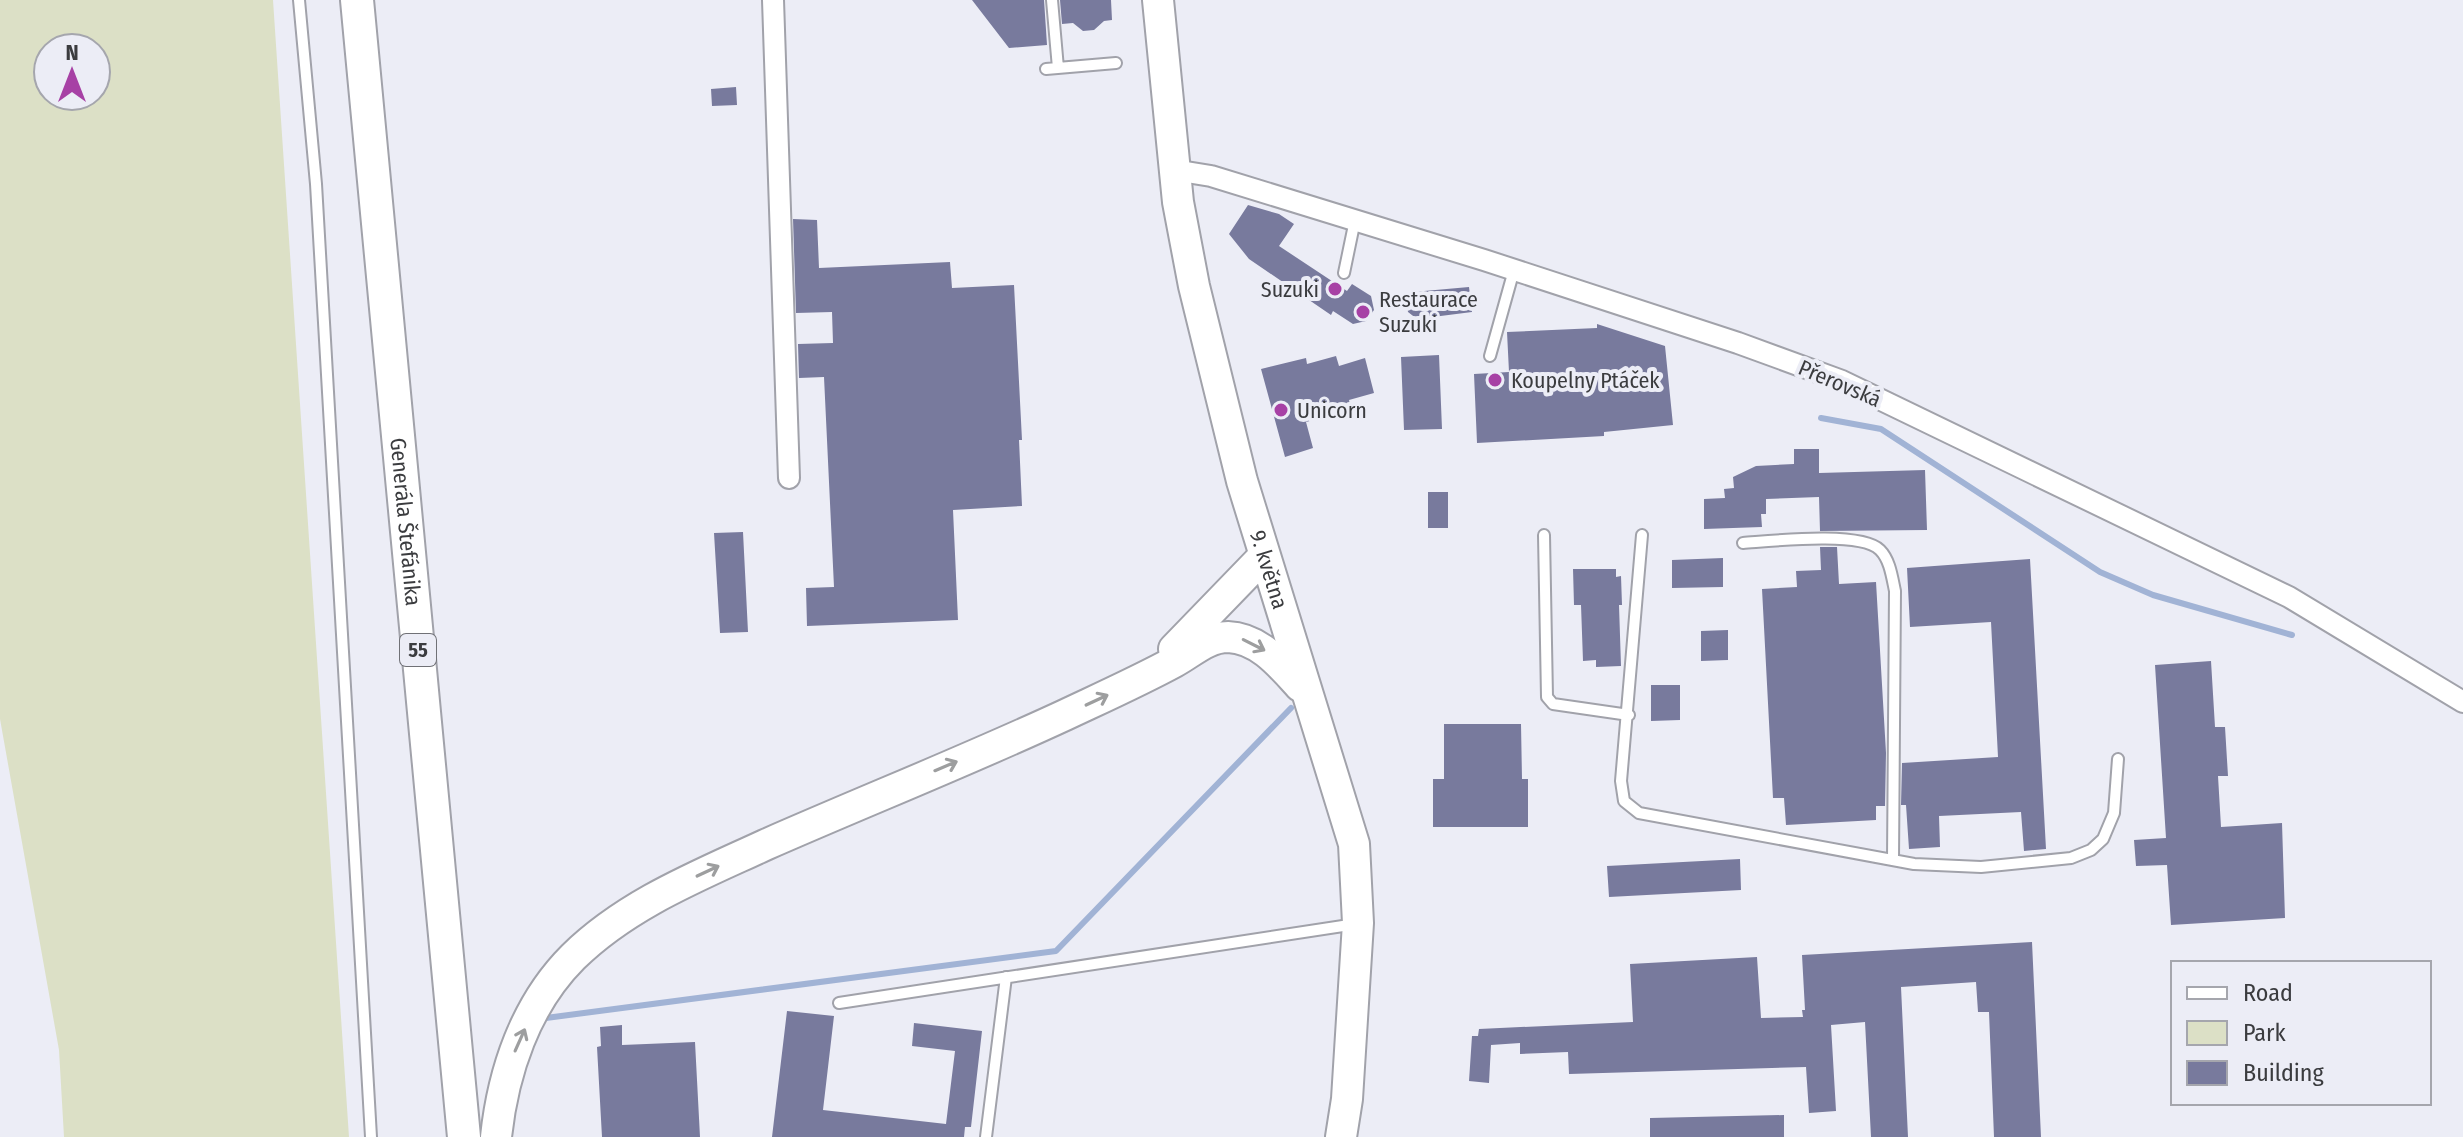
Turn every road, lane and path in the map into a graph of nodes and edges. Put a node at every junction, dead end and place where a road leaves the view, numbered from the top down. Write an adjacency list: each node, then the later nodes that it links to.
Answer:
1 (299, 0): 27 (lane)
2 (336, 0): 28 (main road, Generála Štefánika / 55)
3 (357, 0): 29 (main road, Generála Štefánika / 55)
4 (773, 0): 13 (street)
5 (1052, 0): 7 (lane)
6 (1158, 0): 8 (main road, 9. května)
7 (1116, 63)
8 (1174, 170): 9 (street, Přerovská); 17 (main road, 9. května)
9 (1355, 220): 10 (street, Přerovská); 11 (lane)
10 (1514, 270): 12 (lane); 20 (street, Přerovská)
11 (1344, 273)
12 (1490, 356)
13 (789, 478)
14 (1544, 535): 21 (lane)
15 (1642, 535): 21 (lane)
16 (1743, 543): 23 (lane)
17 (1264, 556): 18 (main road); 19 (main road, 9. května)
18 (1132, 681): 19 (main road, one-way to 19); 30 (main road, one-way to 18)
19 (1307, 694): 24 (main road, 9. května)
20 (2463, 702)
21 (1629, 715): 23 (lane)
22 (2118, 759): 23 (lane)
23 (1893, 860)
24 (1358, 923): 25 (lane); 32 (main road, 9. května)
25 (1006, 977): 26 (lane); 31 (lane)
26 (839, 1003)
27 (371, 1137)
28 (443, 1137)
29 (464, 1137)
30 (496, 1137)
31 (986, 1137)
32 (1341, 1137)

